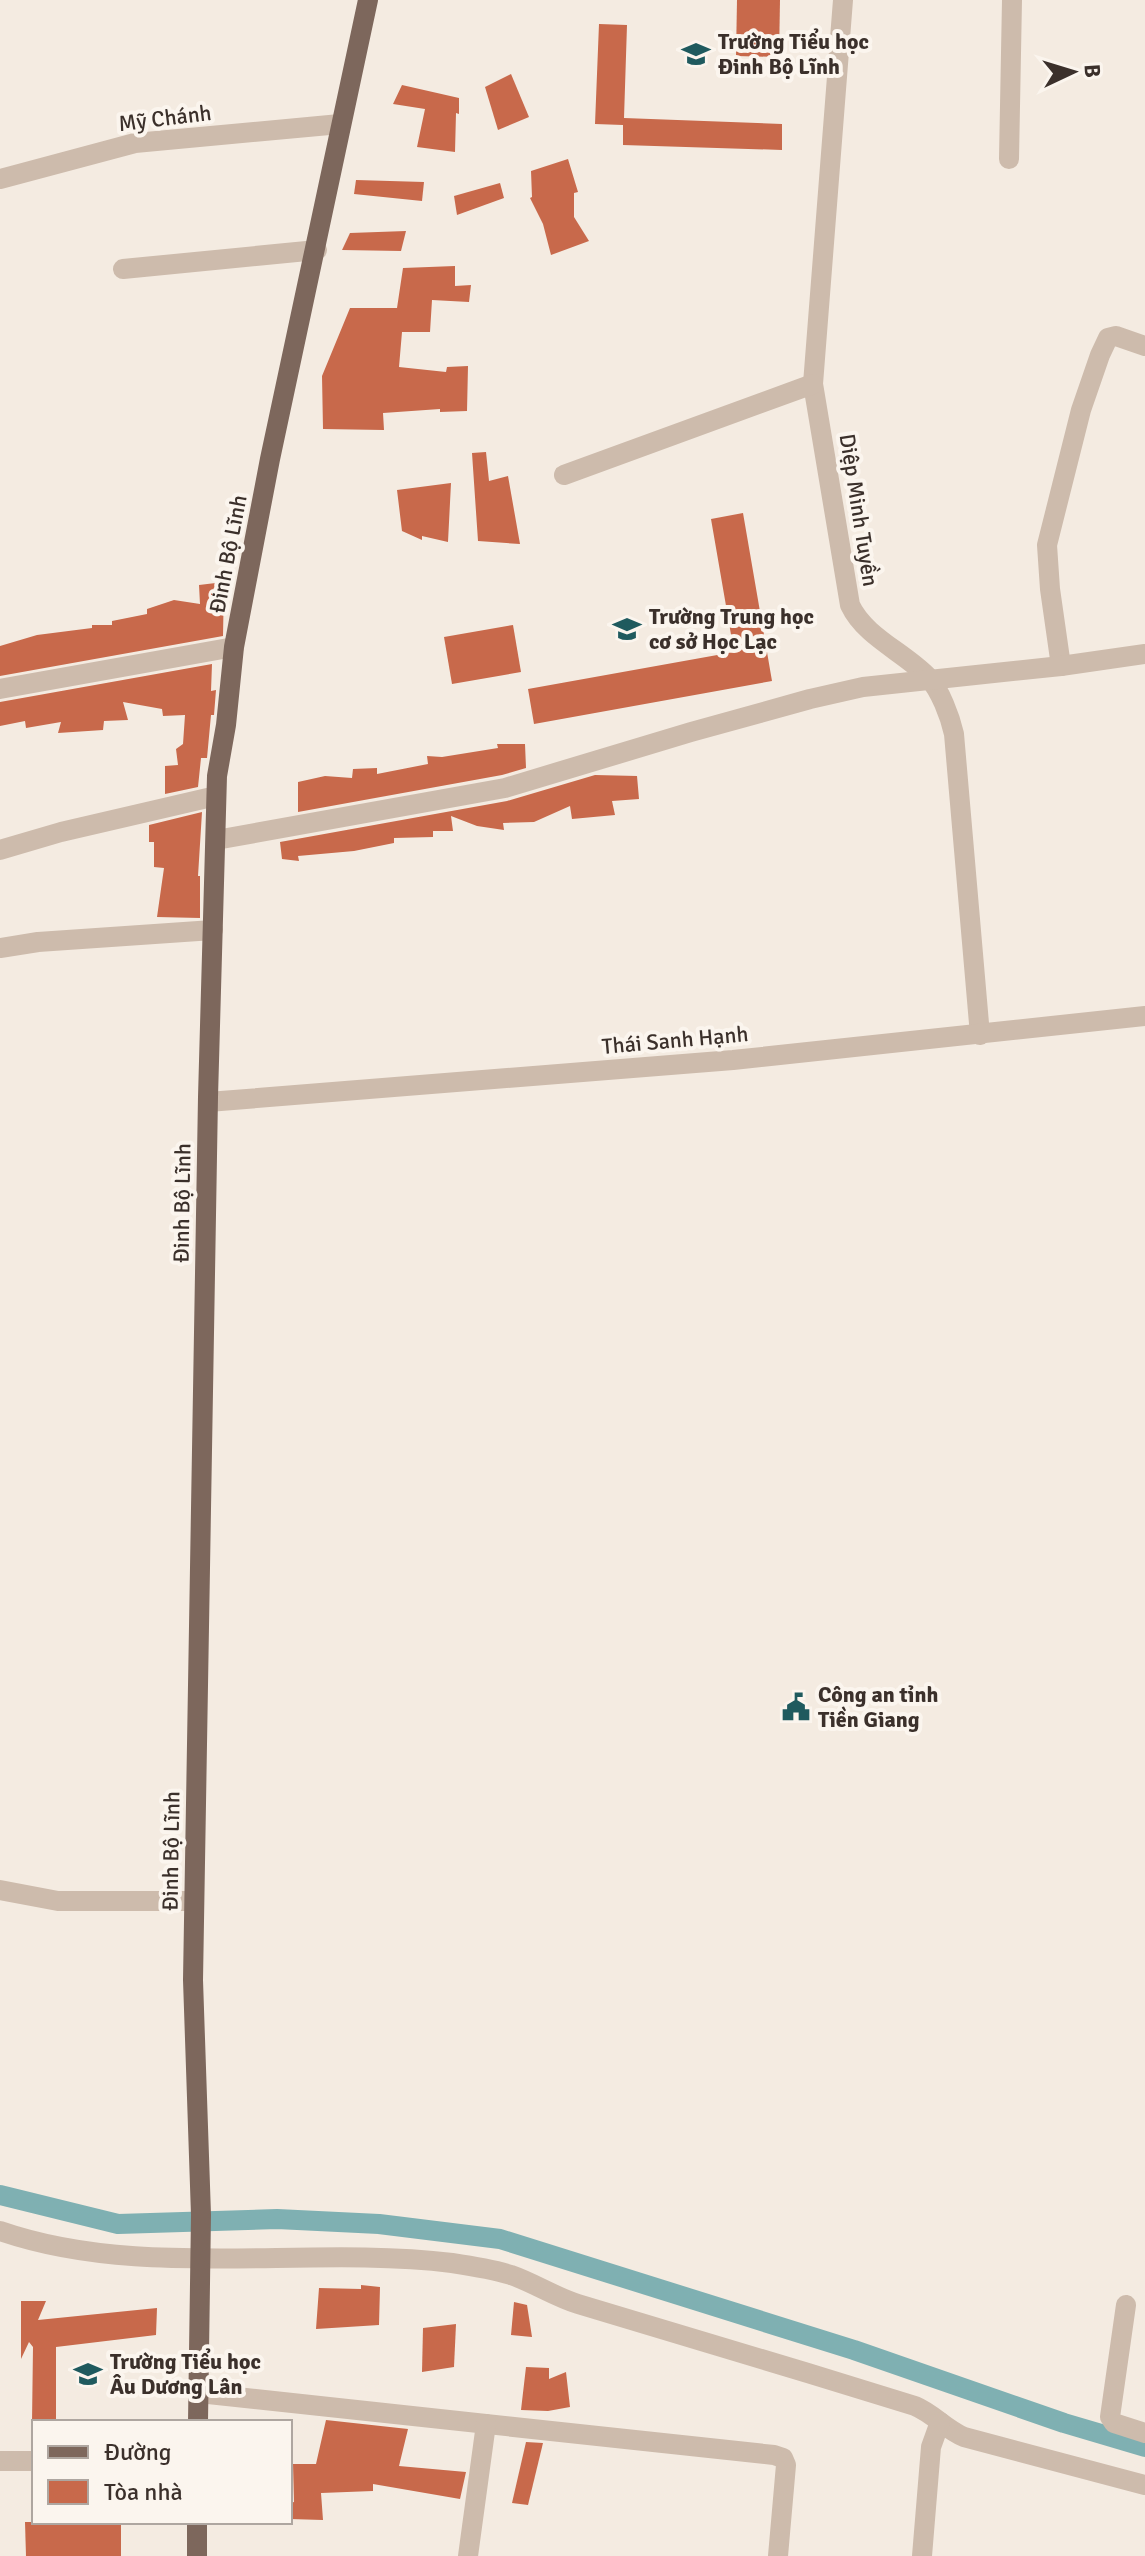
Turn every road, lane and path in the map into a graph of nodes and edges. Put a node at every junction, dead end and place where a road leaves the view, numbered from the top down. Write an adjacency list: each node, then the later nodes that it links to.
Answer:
1 (368, 0): 4 (main road, Đinh Bộ Lĩnh)
2 (843, 0): 10 (street, Diệp Minh Tuyền)
3 (1012, 0): 5 (street)
4 (340, 124): 6 (street, Mỹ Chánh); 7 (main road, Đinh Bộ Lĩnh)
5 (1009, 159)
6 (0, 179)
7 (317, 250): 8 (street); 12 (main road, Đinh Bộ Lĩnh)
8 (123, 269)
9 (1145, 346): 14 (street)
10 (813, 384): 11 (street); 15 (street, Diệp Minh Tuyền)
11 (564, 475)
12 (234, 647): 16 (street); 17 (main road, Đinh Bộ Lĩnh)
13 (1145, 654): 14 (street)
14 (1061, 666): 15 (street)
15 (930, 679): 18 (street); 23 (street, Diệp Minh Tuyền)
16 (0, 689)
17 (216, 796): 18 (main road, Đinh Bộ Lĩnh); 19 (street)
18 (216, 840): 20 (main road, Đinh Bộ Lĩnh)
19 (0, 850)
20 (213, 930): 21 (street); 24 (main road, Đinh Bộ Lĩnh)
21 (0, 948)
22 (1145, 1016): 23 (street, Thái Sanh Hạnh)
23 (980, 1035): 24 (street, Thái Sanh Hạnh)
24 (208, 1102): 26 (main road, Đinh Bộ Lĩnh)
25 (0, 1890): 26 (street)
26 (194, 1901): 28 (main road, Đinh Bộ Lĩnh)
27 (0, 2231): 28 (street)
28 (200, 2251): 30 (main road, Đinh Bộ Lĩnh); 32 (street)
29 (1126, 2305): 34 (street)
30 (199, 2393): 31 (main road, Đinh Bộ Lĩnh); 33 (street)
31 (198, 2420)
32 (940, 2422): 37 (street); 42 (street)
33 (486, 2424): 40 (street); 41 (street)
34 (1145, 2433)
35 (0, 2461): 36 (street)
36 (32, 2461)
37 (1145, 2485)
38 (197, 2524): 39 (main road)
39 (197, 2556)
40 (468, 2556)
41 (778, 2556)
42 (922, 2556)

